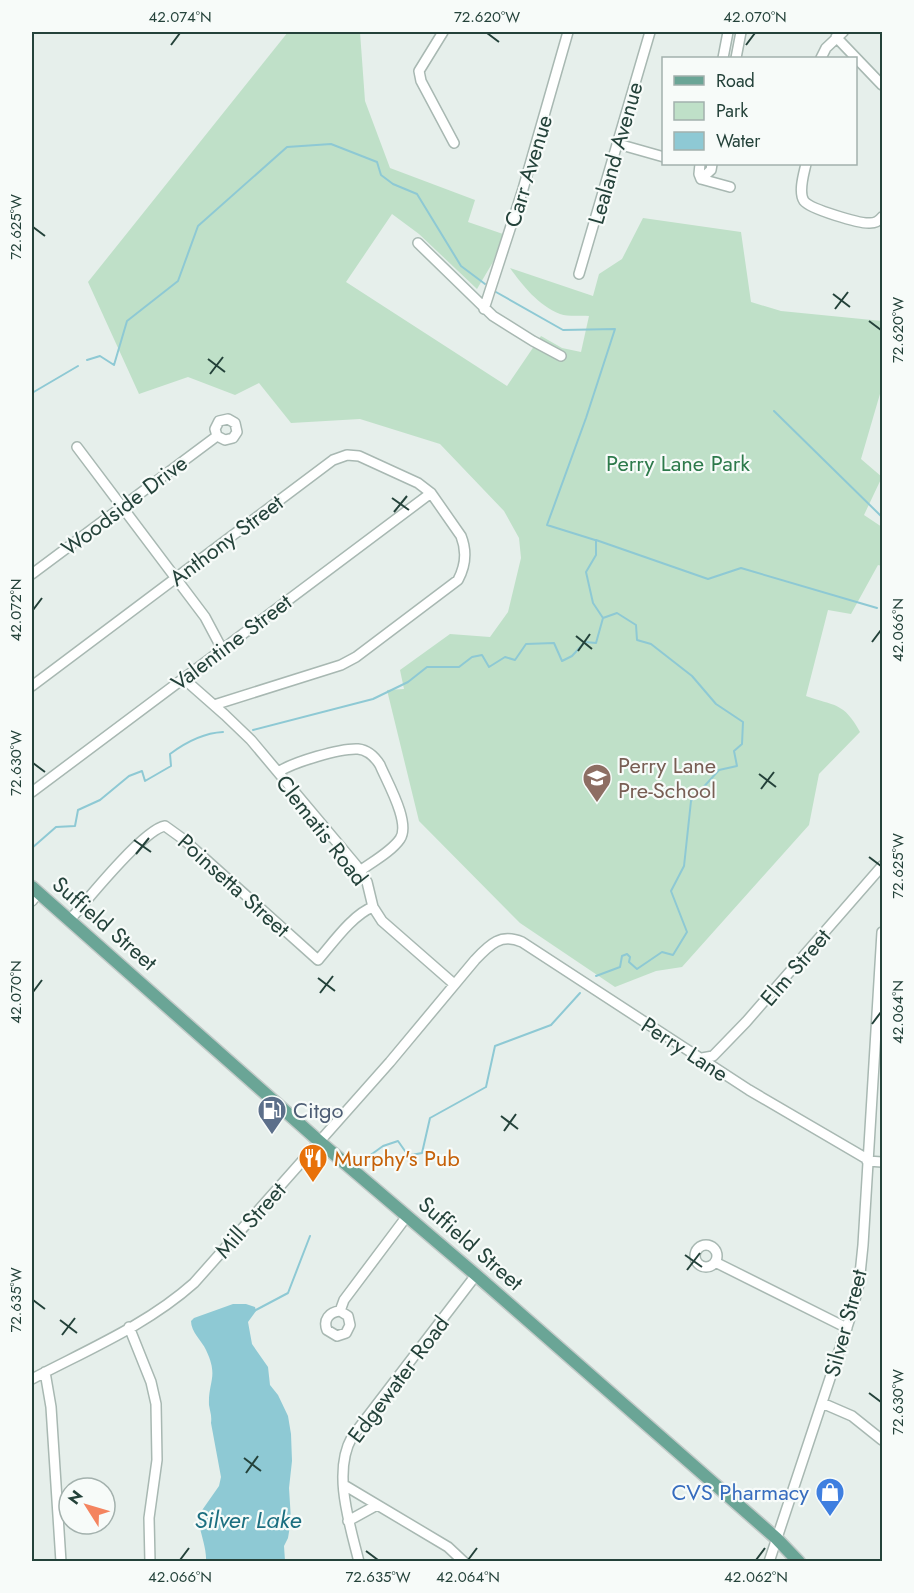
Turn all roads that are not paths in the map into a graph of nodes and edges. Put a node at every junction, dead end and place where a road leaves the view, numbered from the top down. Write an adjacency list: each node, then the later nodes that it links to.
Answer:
1 (443, 32): 11 (street)
2 (568, 32): 22 (street, Carr Avenue)
3 (650, 32): 12 (street, Lealand Avenue)
4 (729, 32): 7 (street)
5 (741, 32): 8 (street)
6 (839, 34): 9 (street); 10 (street)
7 (723, 57)
8 (736, 57)
9 (822, 57)
10 (882, 85)
11 (454, 144)
12 (618, 144): 13 (street); 21 (street, Lealand Avenue)
13 (662, 157)
14 (697, 165): 17 (street)
15 (712, 165): 17 (street)
16 (806, 165): 19 (street)
17 (701, 179): 18 (street)
18 (730, 187)
19 (882, 217)
20 (418, 243): 22 (street)
21 (579, 274)
22 (484, 309): 23 (street)
23 (561, 356)
24 (217, 436): 27 (street, Woodside Drive)
25 (77, 447): 27 (street)
26 (431, 493): 29 (street, Anthony Street); 30 (street, Valentine Street); 33 (street)
27 (123, 506): 28 (street, Woodside Drive); 29 (street)
28 (32, 574)
29 (176, 578): 30 (street); 32 (street, Anthony Street)
30 (222, 649): 31 (street, Valentine Street)
31 (183, 678): 33 (street, Clematis Road); 35 (street, Valentine Street)
32 (32, 686)
33 (214, 705): 34 (street, Clematis Road)
34 (278, 772): 37 (street, Clematis Road); 37 (street)
35 (32, 792)
36 (882, 866): 44 (street, Elm Street)
37 (360, 871): 39 (street, Clematis Road)
38 (34, 894): 40 (main road, Suffield Street)
39 (373, 907): 40 (street, Poinsetta Street); 43 (street, Clematis Road)
40 (70, 920): 45 (main road, Suffield Street)
41 (882, 932): 46 (street, Silver Street)
42 (505, 938): 43 (street, Mill Street); 44 (street, Perry Lane)
43 (454, 984): 45 (street, Mill Street)
44 (702, 1058): 46 (street, Perry Lane)
45 (320, 1142): 48 (main road, Suffield Street); 52 (street, Mill Street)
46 (867, 1160): 47 (street); 53 (street, Silver Street)
47 (882, 1162)
48 (407, 1216): 50 (main road, Suffield Street); 51 (street)
49 (715, 1262): 53 (street)
50 (476, 1275): 58 (street, Edgewater Road); 61 (main road, Suffield Street)
51 (340, 1311)
52 (129, 1327): 54 (street, Mill Street); 63 (street)
53 (847, 1328): 56 (street, Silver Street)
54 (45, 1372): 55 (street, Mill Street); 62 (street)
55 (32, 1379)
56 (822, 1403): 57 (street); 61 (street, Silver Street)
57 (882, 1440)
58 (344, 1485): 59 (street); 60 (street, Edgewater Road)
59 (377, 1505): 60 (street); 65 (street)
60 (348, 1521): 64 (street, Edgewater Road)
61 (776, 1538): 66 (street, Silver Street); 67 (main road, Suffield Street)
62 (61, 1562)
63 (150, 1562)
64 (359, 1562)
65 (464, 1562)
66 (769, 1562)
67 (799, 1562)

